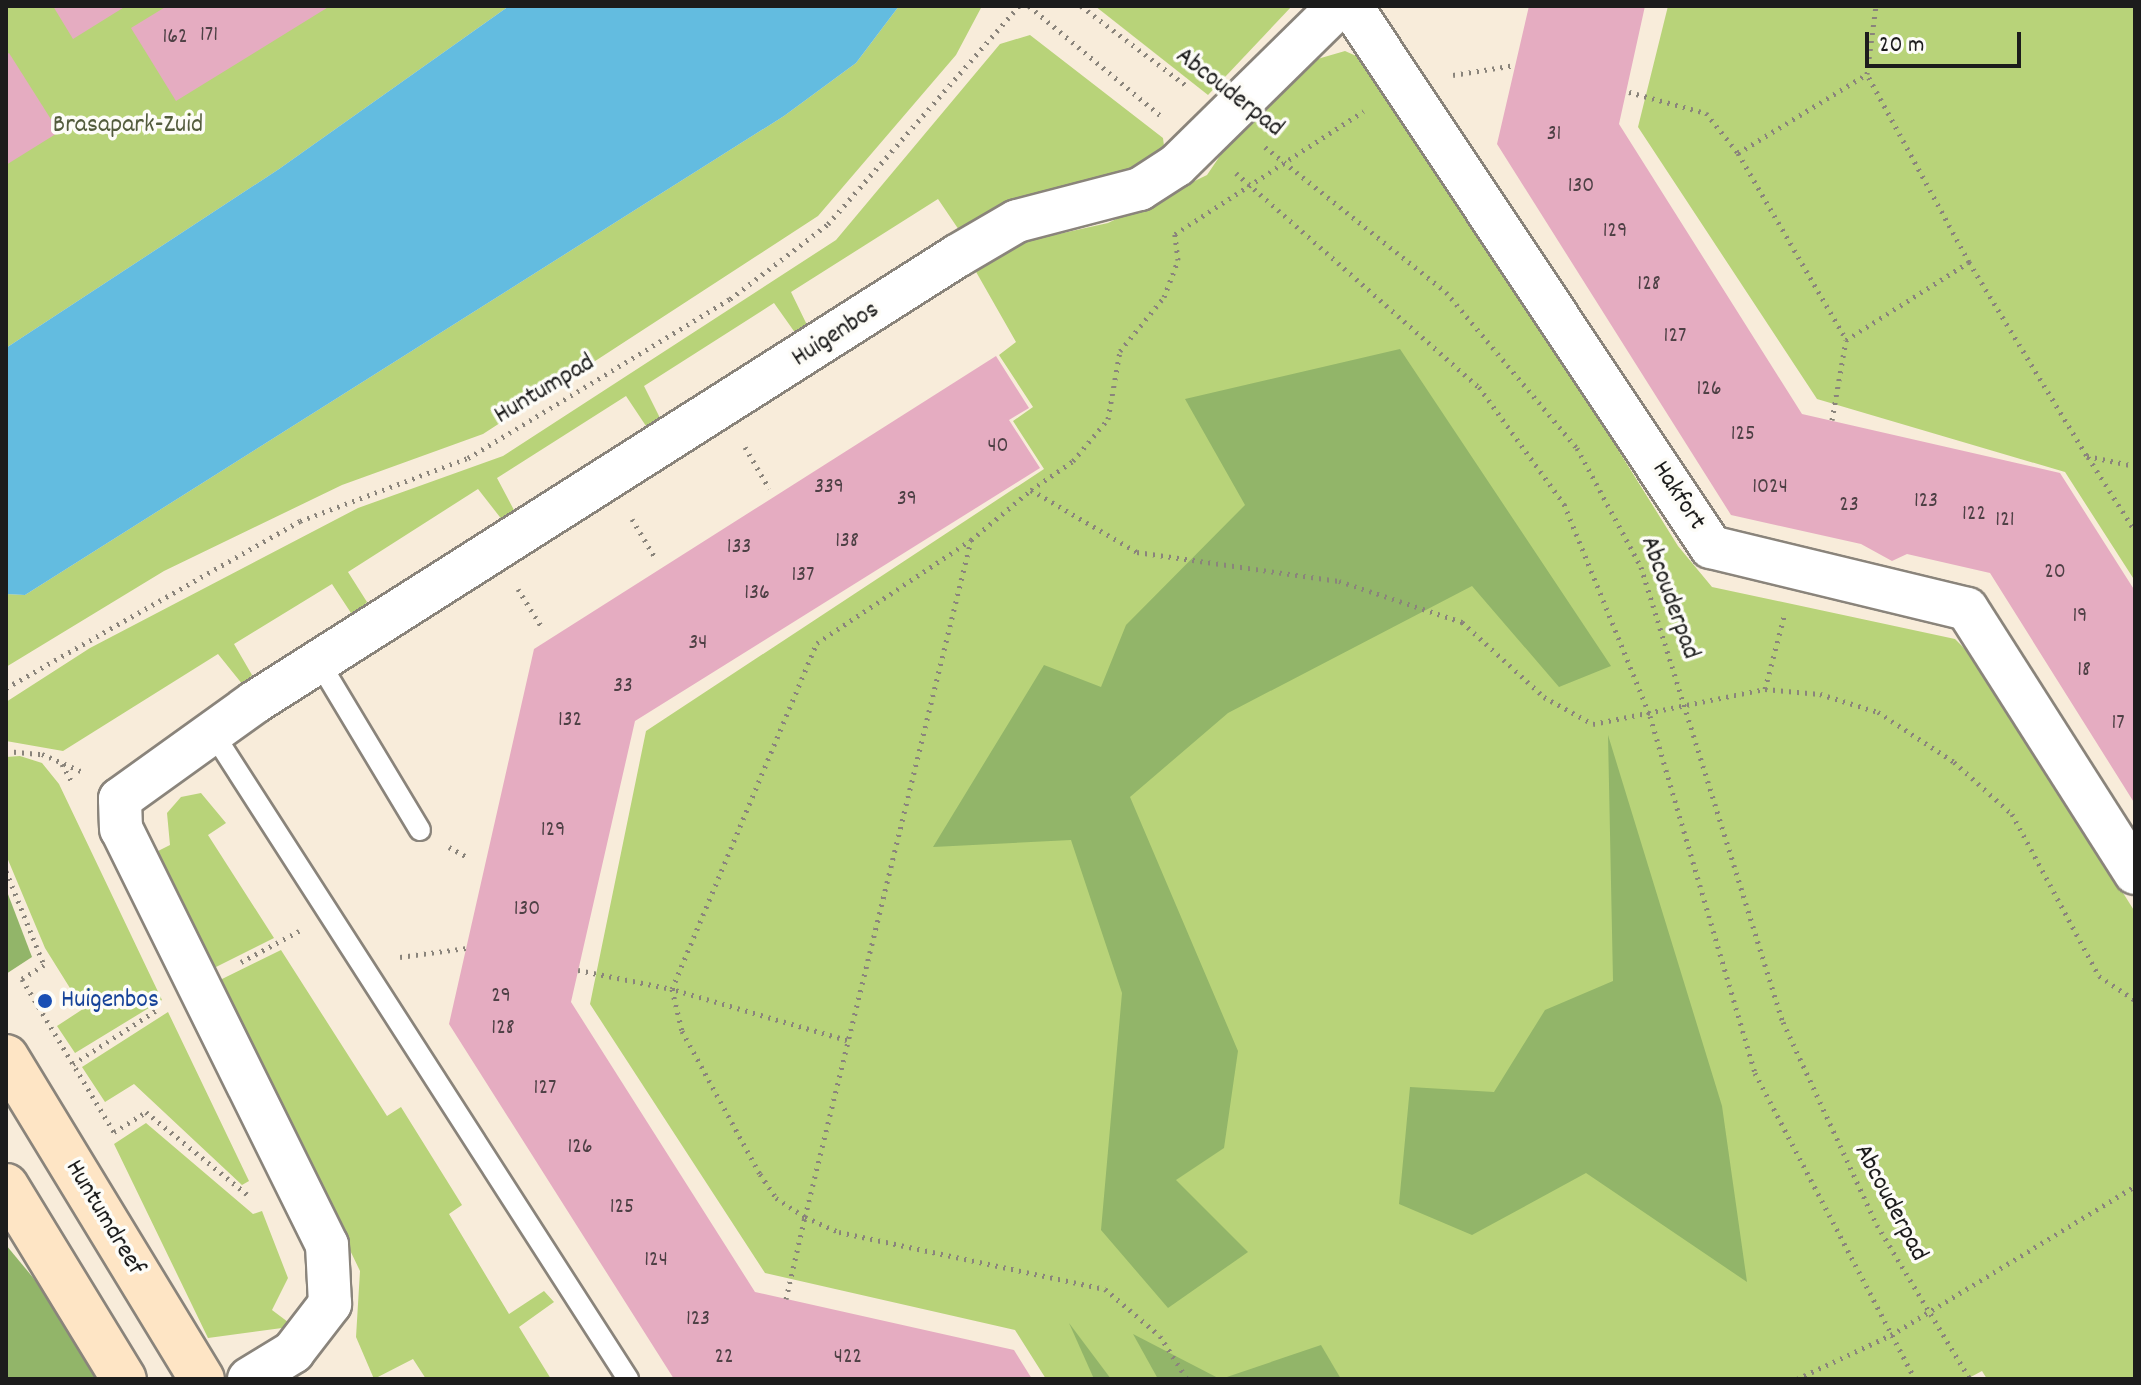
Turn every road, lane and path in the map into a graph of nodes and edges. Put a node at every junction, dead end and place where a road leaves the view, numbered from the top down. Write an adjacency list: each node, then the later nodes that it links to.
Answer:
1 (1019, 6): 25 (path, Huntumpad)
2 (1029, 6): 11 (path, Abcouderpad)
3 (1081, 6): 11 (path, Abcouderpad)
4 (1339, 6): 11 (street, Huigenbos)
5 (1351, 6): 9 (street, Hakfort)
6 (1876, 6): 8 (path)
7 (1515, 65): 9 (path)
8 (1867, 74): 12 (path); 15 (path)
9 (1409, 83): 13 (path); 23 (street, Hakfort)
10 (1629, 92): 12 (path)
11 (1210, 130): 13 (path, Abcouderpad); 14 (path, Abcouderpad); 24 (street, Huigenbos)
12 (1738, 153): 16 (path)
13 (1285, 161): 14 (path); 27 (path, Abcouderpad)
14 (1251, 184): 20 (path); 28 (path, Abcouderpad)
15 (1969, 262): 16 (path); 18 (path)
16 (1846, 340): 17 (path)
17 (1832, 420)
18 (2087, 456): 19 (path); 21 (path)
19 (2135, 466)
20 (1031, 490): 22 (path); 28 (path)
21 (2135, 531)
22 (971, 540): 40 (path); 43 (path)
23 (1798, 568): 26 (path); 34 (street, Hakfort)
24 (319, 662): 29 (street, Huigenbos); 32 (lane)
25 (6, 688)
26 (1765, 689): 27 (path); 41 (path)
27 (1686, 710): 28 (path); 51 (path, Abcouderpad)
28 (1650, 716): 52 (path, Abcouderpad)
29 (213, 733): 31 (street, Huigenbos); 35 (lane)
30 (6, 751): 31 (path)
31 (128, 790): 46 (street)
32 (420, 830)
33 (6, 871): 45 (path)
34 (2135, 873)
35 (324, 916): 37 (path); 38 (lane)
36 (467, 948): 38 (path)
37 (244, 961)
38 (358, 963): 56 (lane)
39 (578, 970): 40 (path)
40 (672, 989): 43 (path); 49 (path)
41 (2135, 1000)
42 (160, 1008): 45 (path)
43 (847, 1040): 49 (path)
44 (6, 1057): 54 (street, Huntumdreef)
45 (73, 1064): 46 (path)
46 (293, 1178): 55 (street)
47 (6, 1186): 53 (street)
48 (2135, 1186): 51 (path)
49 (805, 1217): 50 (path); 57 (path)
50 (786, 1299)
51 (1927, 1313): 52 (path); 60 (path, Abcouderpad)
52 (1891, 1335): 58 (path); 59 (path, Abcouderpad)
53 (124, 1379)
54 (202, 1379)
55 (249, 1379)
56 (628, 1379)
57 (1187, 1379)
58 (1797, 1379)
59 (1915, 1379)
60 (1970, 1379)

